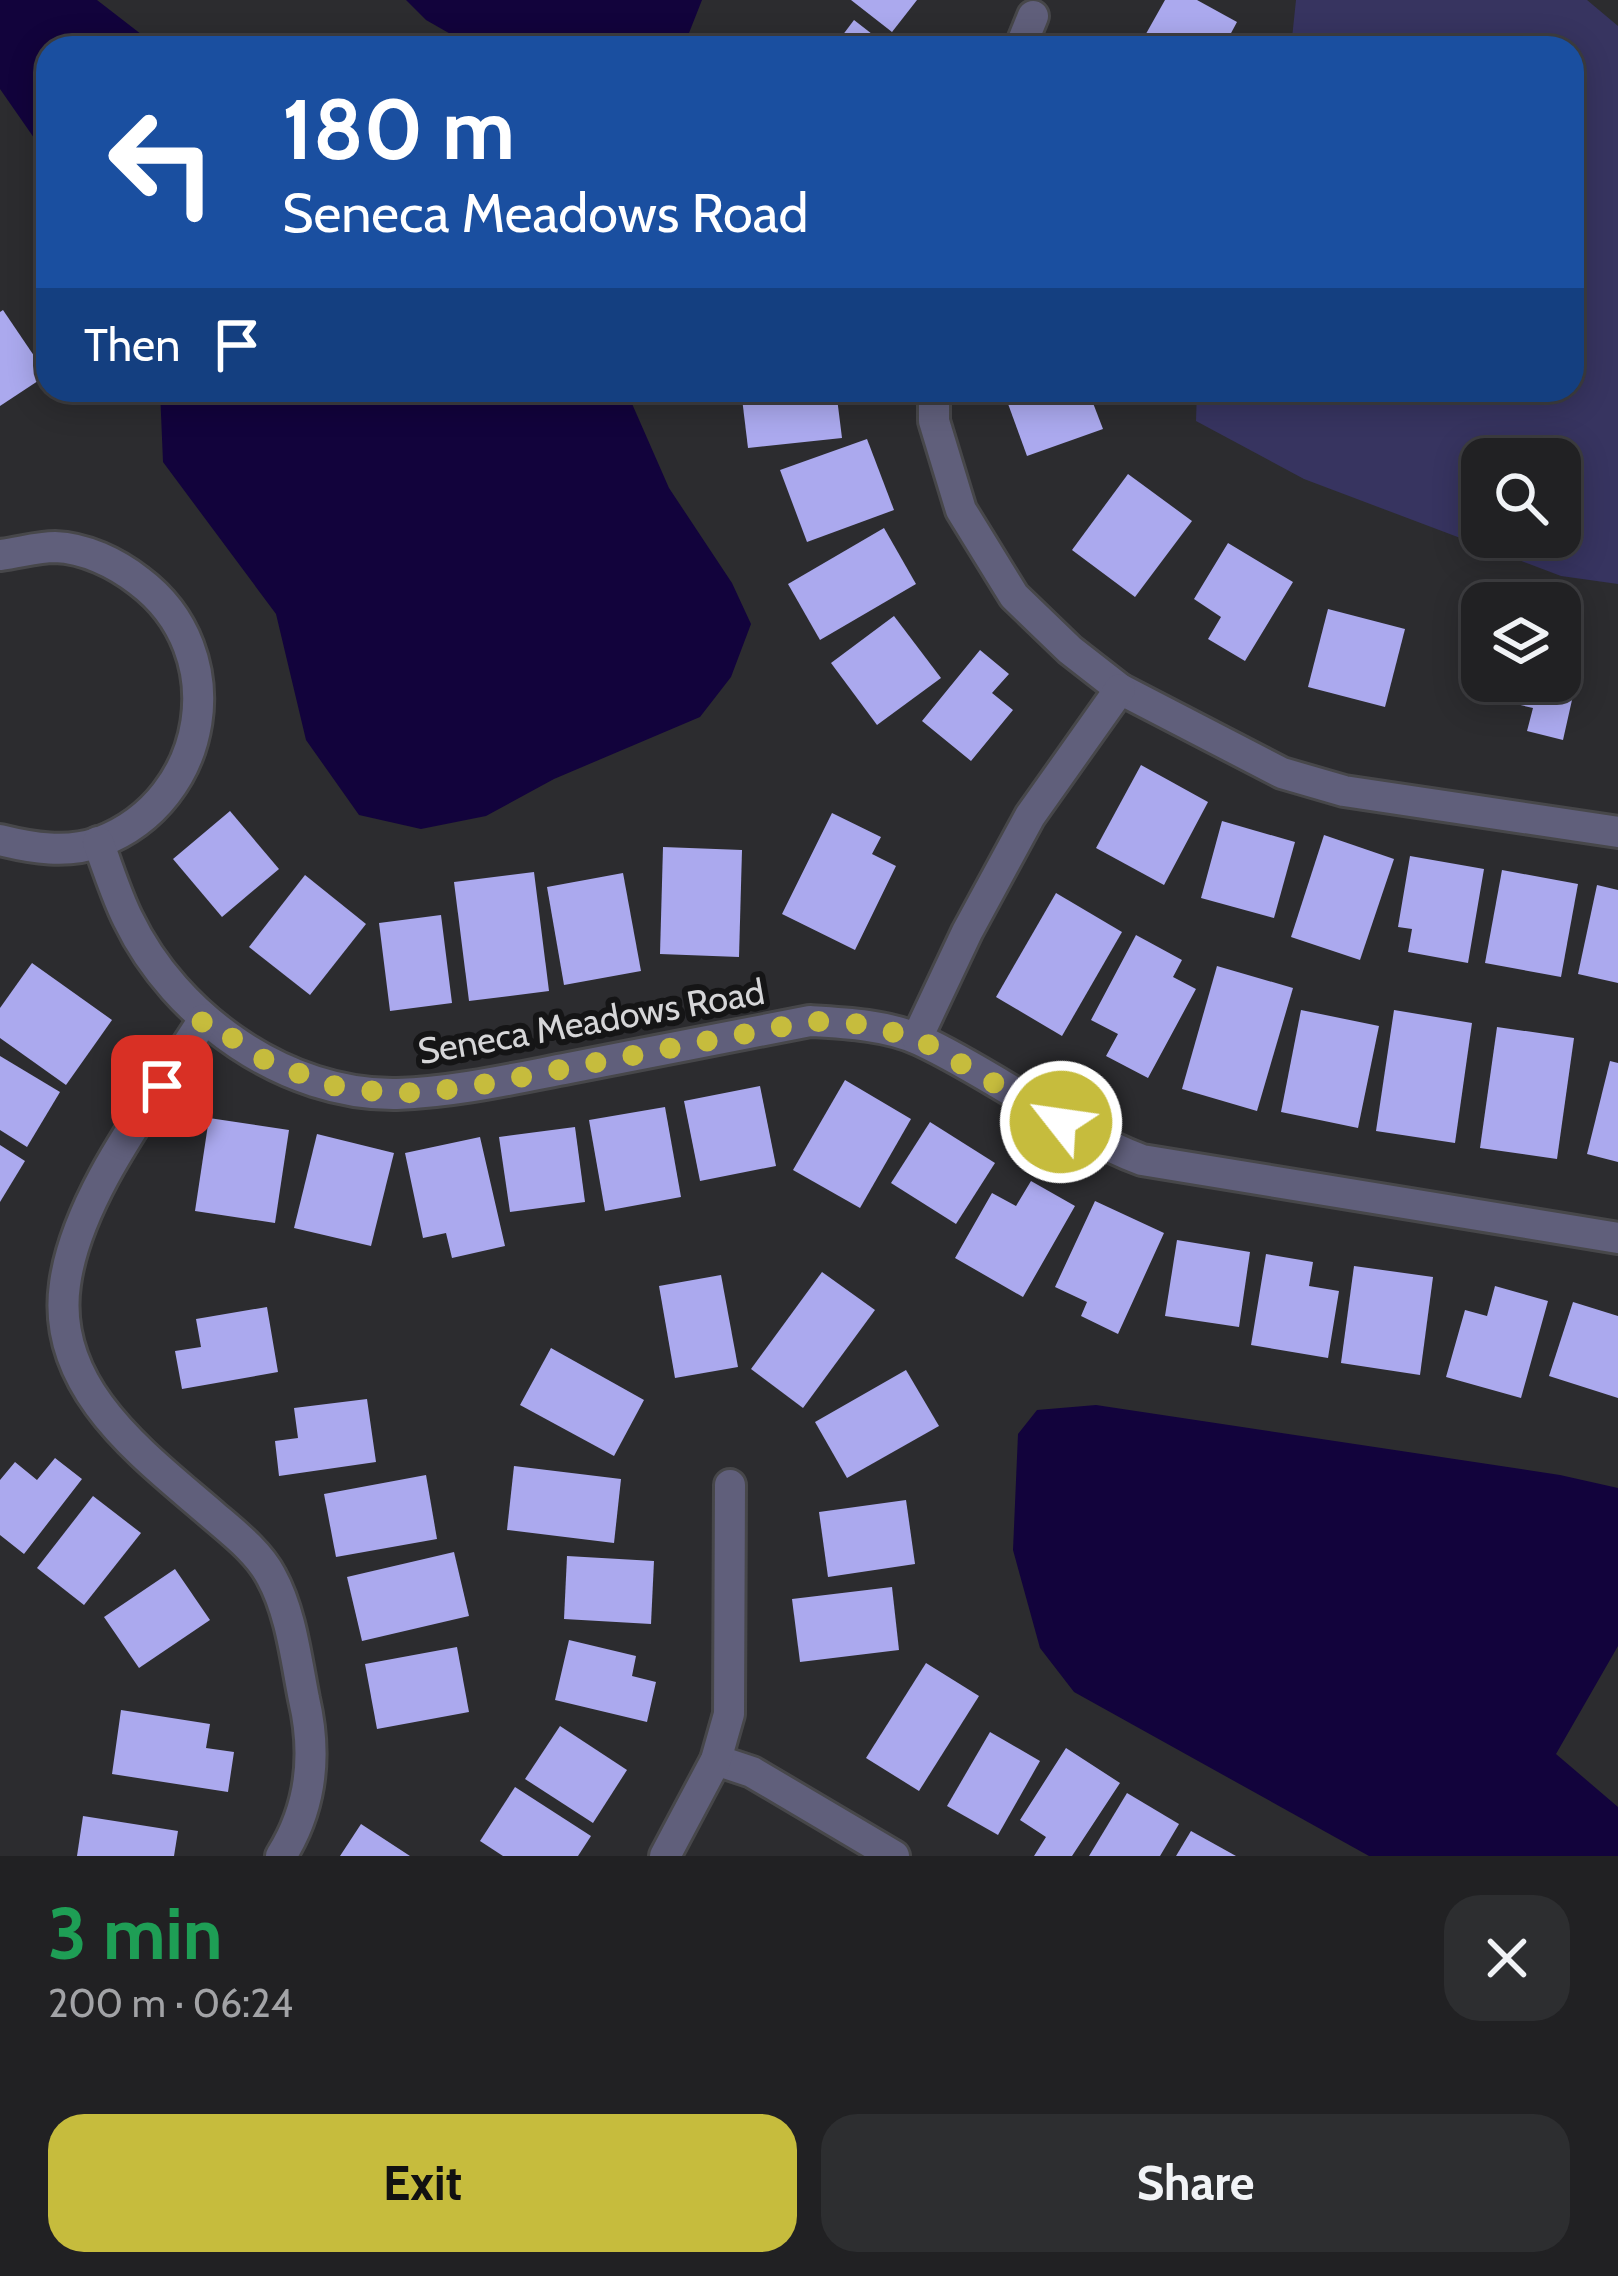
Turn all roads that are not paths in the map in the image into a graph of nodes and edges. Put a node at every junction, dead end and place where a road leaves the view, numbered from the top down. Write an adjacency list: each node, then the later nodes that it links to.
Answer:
1 (1033, 16): 2 (street)
2 (1026, 36)
3 (934, 402): 5 (street)
4 (0, 555): 8 (street)
5 (1120, 689): 6 (street); 10 (street)
6 (1618, 832)
7 (0, 840): 8 (street)
8 (98, 842): 9 (street, Seneca Meadows Road)
9 (204, 1019): 10 (street, Seneca Meadows Road); 14 (street)
10 (917, 1038): 11 (street, Seneca Meadows Road)
11 (1618, 1238)
12 (730, 1485): 13 (street)
13 (716, 1760): 15 (street); 16 (street)
14 (281, 1856)
15 (665, 1856)
16 (894, 1856)

